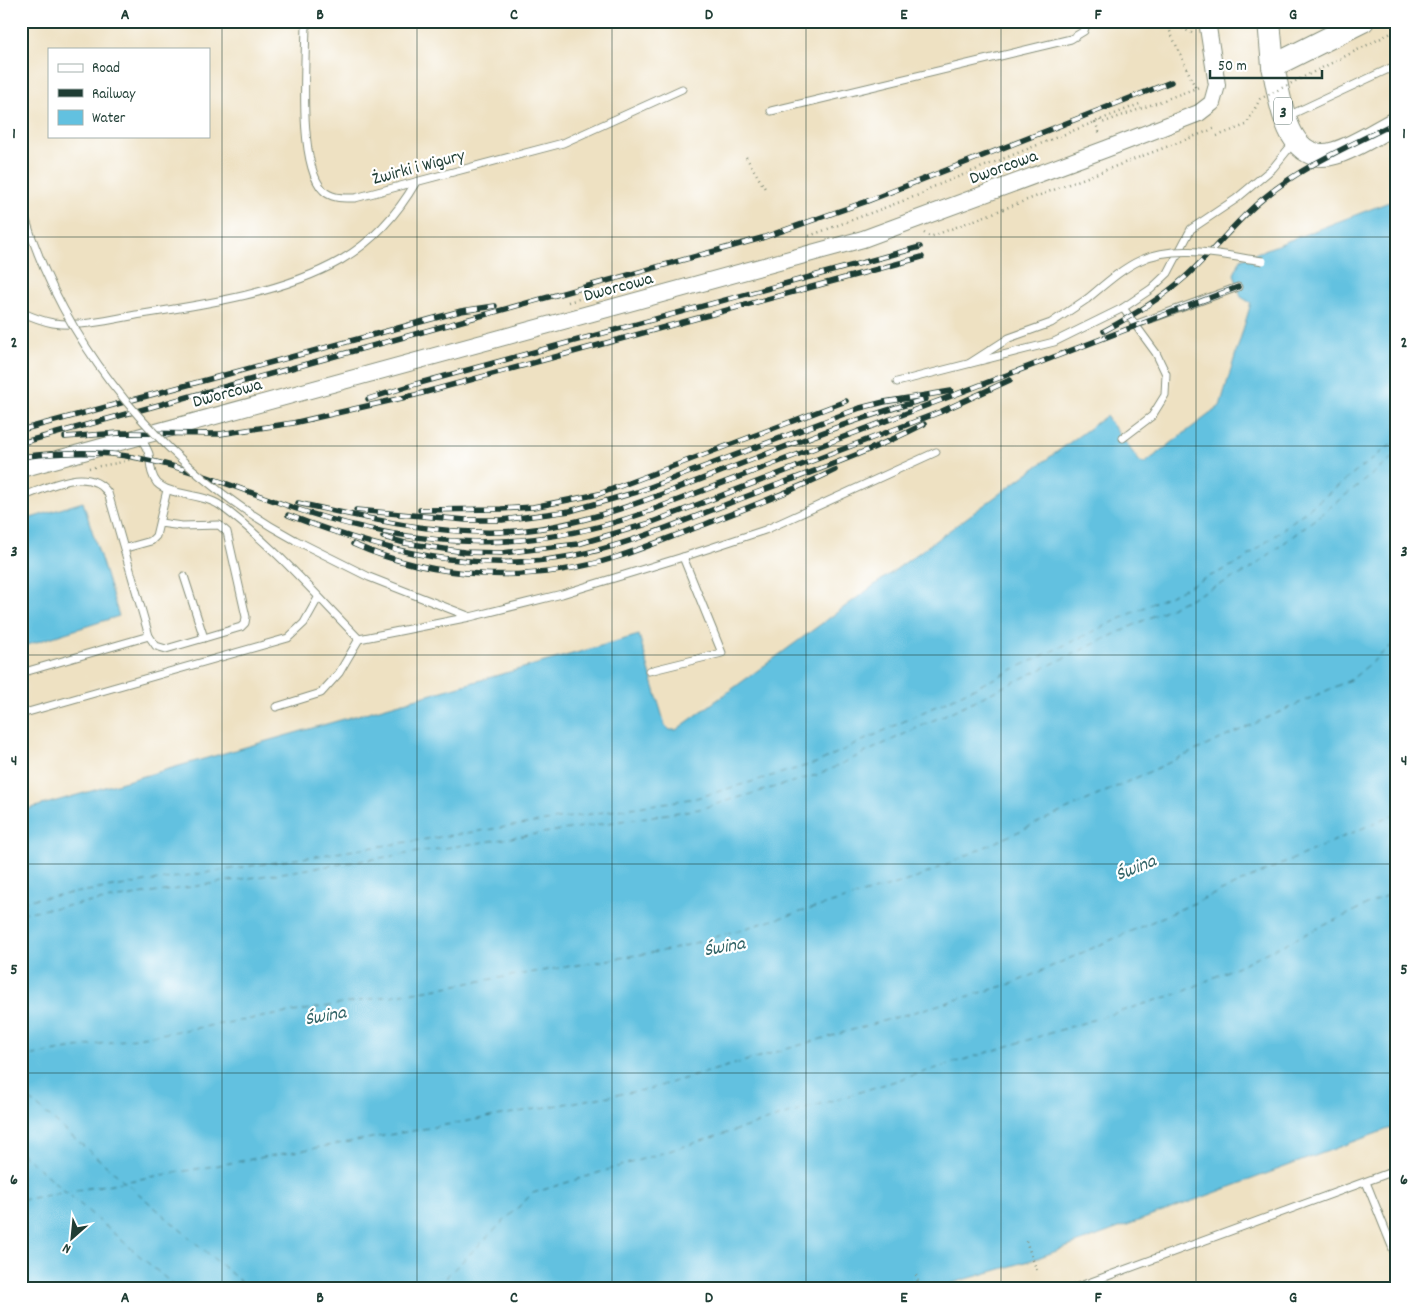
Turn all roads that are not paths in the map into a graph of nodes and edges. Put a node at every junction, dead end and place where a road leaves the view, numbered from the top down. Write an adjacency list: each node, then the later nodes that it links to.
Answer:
1 (306, 21): 13 (lane, Żwirki i Wigury)
2 (1087, 21): 9 (lane)
3 (1207, 21): 22 (street, Dworcowa)
4 (1269, 21): 7 (highway, 3)
5 (1363, 21): 7 (highway)
6 (1397, 65): 10 (lane)
7 (1273, 66): 10 (highway, 3)
8 (682, 89): 13 (lane, Żwirki i Wigury)
9 (771, 112)
10 (1284, 118): 12 (highway, 3)
11 (1397, 122): 12 (highway, 3)
12 (1294, 142): 17 (lane)
13 (416, 182): 18 (lane)
14 (22, 206): 33 (lane, bridge)
15 (1263, 261): 20 (lane, bridge)
16 (1238, 288): 19 (lane)
17 (1123, 308): 19 (lane); 20 (lane)
18 (21, 312)
19 (1137, 324): 23 (lane)
20 (963, 367): 21 (lane)
21 (897, 382)
22 (140, 436): 25 (street, Dworcowa); 26 (lane)
23 (1123, 438)
24 (936, 452): 30 (lane)
25 (21, 469)
26 (167, 490): 28 (lane); 32 (lane)
27 (21, 497): 29 (lane)
28 (160, 523): 29 (lane); 35 (lane)
29 (126, 548): 34 (lane)
30 (683, 557): 33 (lane); 37 (lane)
31 (184, 576): 35 (lane)
32 (318, 598): 36 (lane); 40 (lane)
33 (470, 617): 36 (lane)
34 (149, 636): 35 (lane); 38 (lane)
35 (204, 638)
36 (359, 639): 39 (lane)
37 (649, 671)
38 (21, 673)
39 (276, 706)
40 (21, 714)
41 (1397, 1170): 42 (lane)
42 (1366, 1182): 43 (lane); 44 (lane)
43 (1397, 1259)
44 (1072, 1289)

